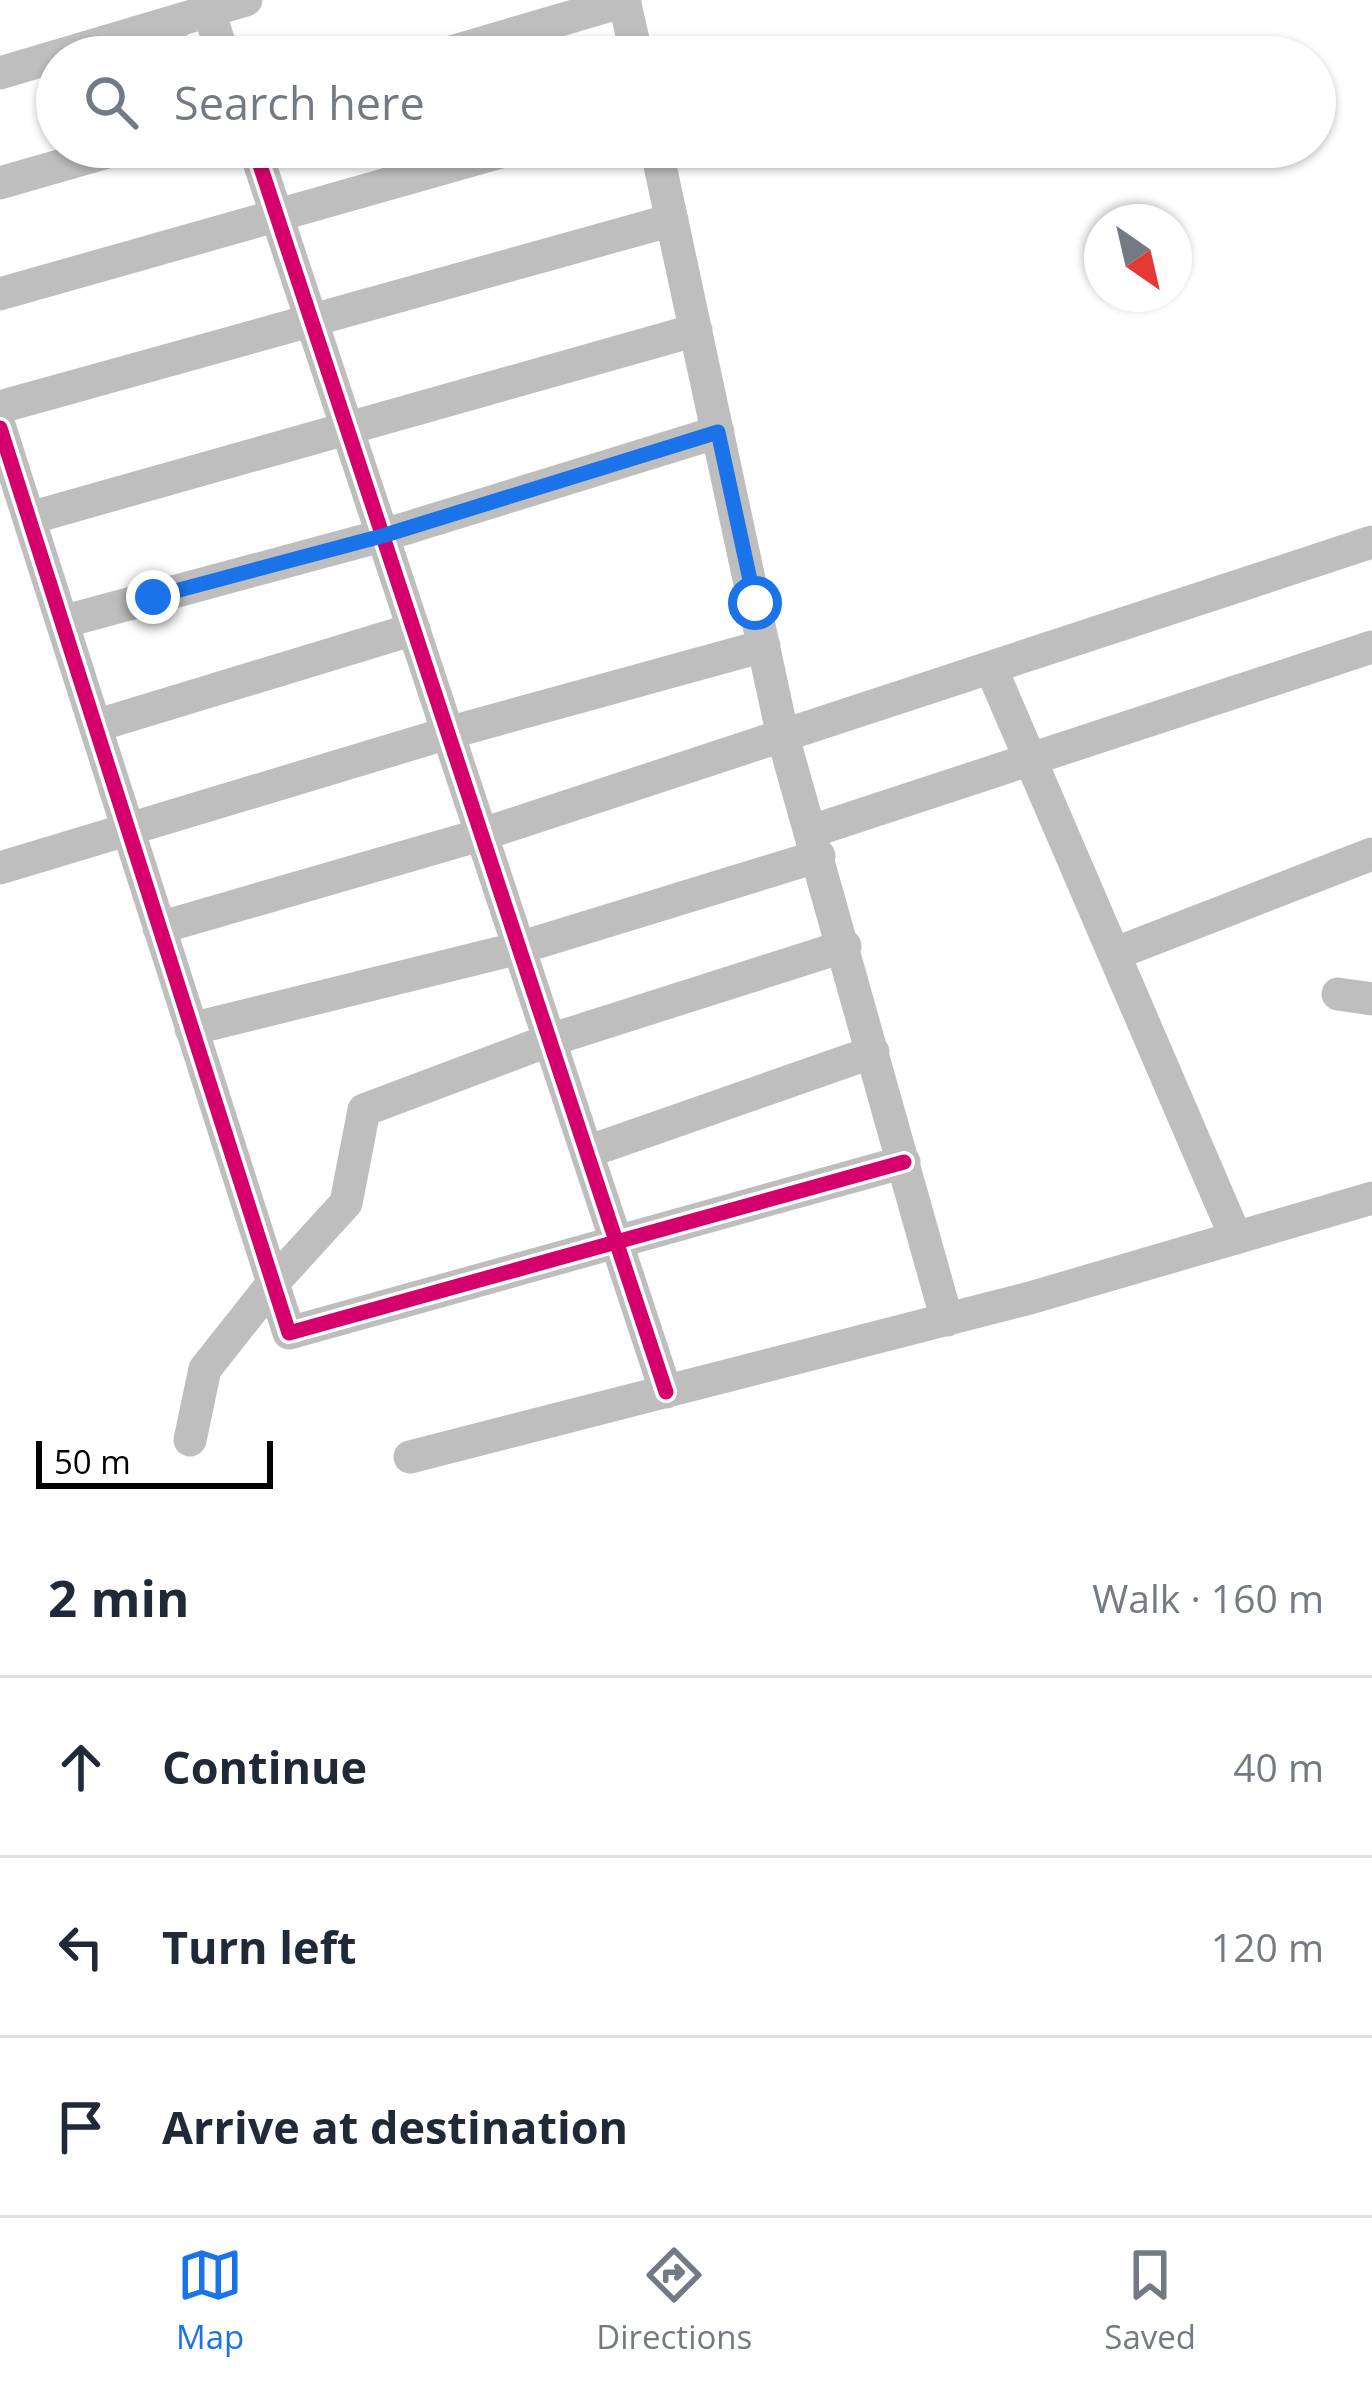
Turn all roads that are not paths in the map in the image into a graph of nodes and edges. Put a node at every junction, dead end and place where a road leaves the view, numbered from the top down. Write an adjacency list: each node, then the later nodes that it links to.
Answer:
1 (246, 0): 3 (street)
2 (624, 1): 6 (street); 7 (street)
3 (207, 6): 4 (street); 5 (street)
4 (114, 36)
5 (217, 36)
6 (505, 36)
7 (632, 36)
8 (36, 61): 9 (street)
9 (0, 73)
10 (52, 168): 14 (street)
11 (261, 168): 15 (street)
12 (443, 168): 15 (street)
13 (661, 168): 16 (street)
14 (0, 183)
15 (276, 215): 17 (street); 18 (street)
16 (672, 220): 18 (street); 19 (street)
17 (0, 294)
18 (311, 320): 20 (street); 22 (street)
19 (696, 330): 22 (street); 23 (street)
20 (0, 407)
21 (0, 428): 24 (street)
22 (346, 429): 24 (street); 25 (street)
23 (718, 432): 25 (street); 29 (street)
24 (30, 518): 27 (street)
25 (382, 536): 27 (street); 28 (street)
26 (1372, 542): 31 (street)
27 (62, 622): 32 (street)
28 (414, 629): 32 (street); 33 (street)
29 (764, 646): 33 (street); 34 (street)
30 (1372, 647): 35 (street)
31 (991, 668): 34 (street); 35 (street)
32 (95, 726): 36 (street)
33 (448, 733): 36 (street); 37 (street)
34 (784, 737): 37 (street); 38 (street)
35 (1030, 759): 38 (street); 44 (street)
36 (127, 828): 40 (street); 41 (street)
37 (480, 835): 41 (street); 43 (street)
38 (816, 844): 42 (street); 43 (street)
39 (1372, 854): 44 (street)
40 (0, 868)
41 (159, 928): 45 (street)
42 (845, 946): 46 (street); 47 (street)
43 (519, 948): 45 (street); 46 (street)
44 (1114, 954): 51 (street)
45 (191, 1029): 53 (street)
46 (550, 1040): 48 (street); 53 (street)
47 (873, 1052): 48 (street); 49 (street)
48 (587, 1151): 52 (street)
49 (904, 1162): 52 (street); 54 (street)
50 (1372, 1198): 51 (street)
51 (1236, 1238): 54 (street)
52 (616, 1242): 53 (street); 55 (street)
53 (273, 1283): 56 (street)
54 (947, 1320): 55 (street)
55 (666, 1392): 57 (street)
56 (190, 1440)
57 (410, 1457)

